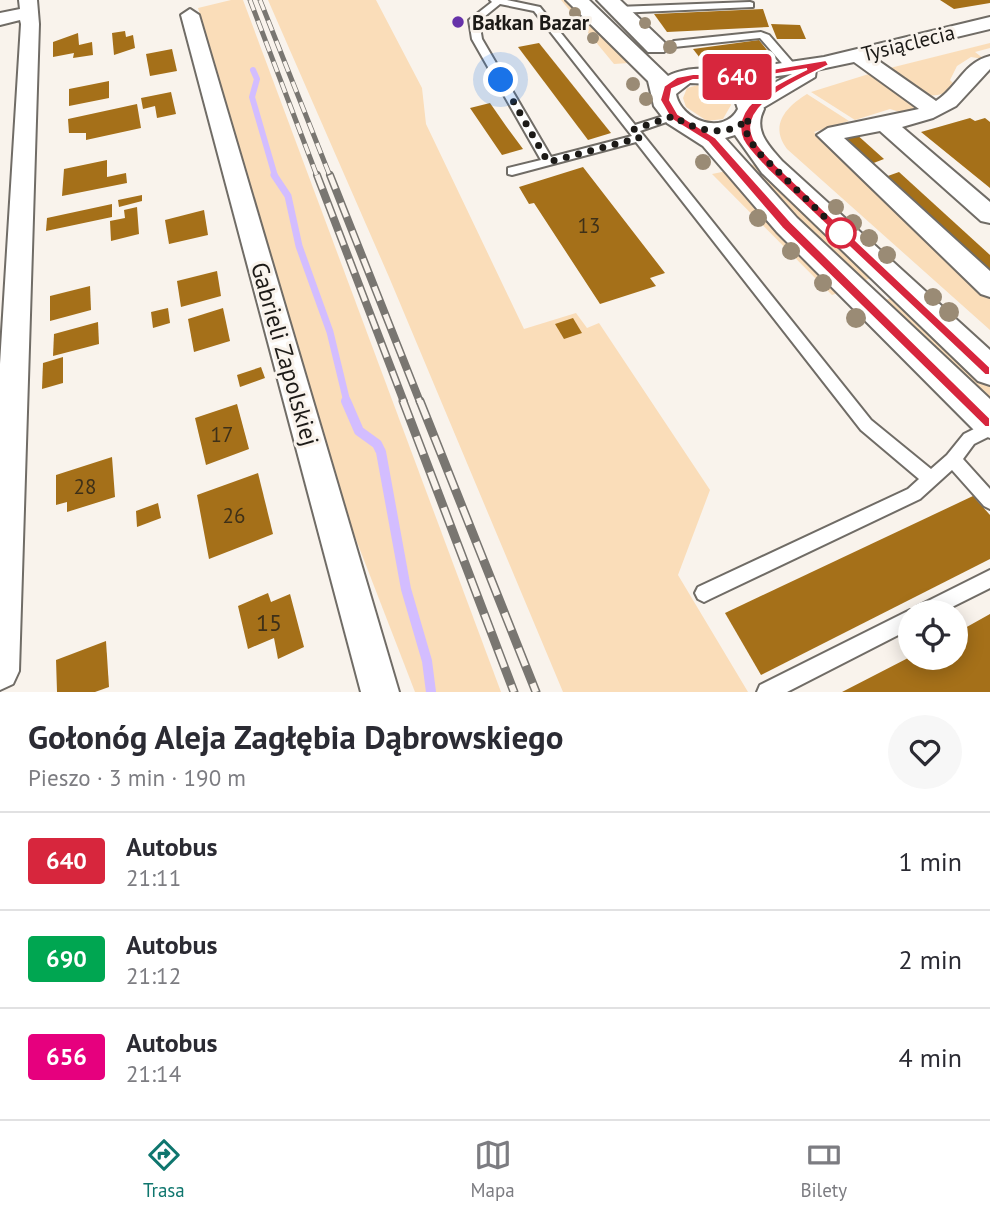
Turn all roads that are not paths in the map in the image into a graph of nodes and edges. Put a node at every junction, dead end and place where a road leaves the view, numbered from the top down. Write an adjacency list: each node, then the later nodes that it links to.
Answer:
1 (577, 0): 15 (street)
2 (495, 1): 20 (lane); 21 (lane)
3 (613, 5): 4 (lane); 14 (street)
4 (750, 5)
5 (29, 6): 7 (street); 29 (street)
6 (190, 15): 37 (street, Gabrieli Zapolskiej)
7 (0, 19)
8 (990, 23): 10 (street, Tysiąclecia)
9 (674, 44): 13 (lane)
10 (857, 55): 12 (street, Tysiąclecia); 16 (street)
11 (990, 62): 16 (street)
12 (826, 63): 13 (street, Tysiąclecia); 17 (street, Tysiąclecia)
13 (791, 67): 14 (street, Tysiąclecia)
14 (716, 77): 15 (street); 17 (street)
15 (666, 92): 18 (street)
16 (936, 110): 19 (street)
17 (750, 113): 18 (street); 25 (street)
18 (683, 122): 20 (lane); 26 (street)
19 (887, 126): 23 (street); 24 (street)
20 (636, 134): 21 (lane); 30 (lane)
21 (548, 162): 22 (lane)
22 (512, 171)
23 (990, 215)
24 (990, 287)
25 (990, 371)
26 (990, 422)
27 (990, 428): 28 (lane)
28 (953, 460): 30 (lane); 31 (lane)
29 (5, 466): 36 (street)
30 (931, 479): 33 (lane)
31 (990, 501)
32 (990, 579): 34 (lane)
33 (704, 593)
34 (948, 600)
35 (898, 626): 38 (lane)
36 (0, 671)
37 (380, 692)
38 (767, 692)

